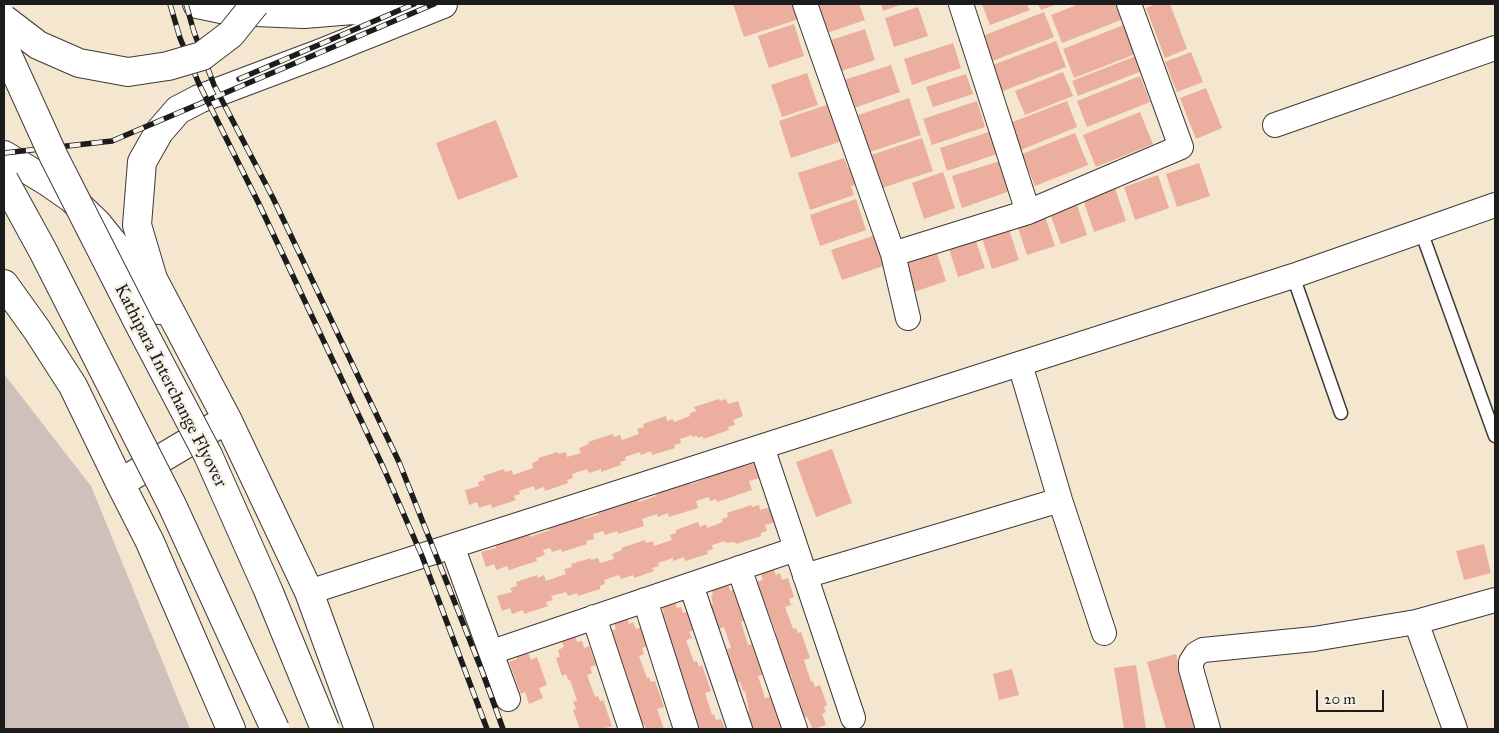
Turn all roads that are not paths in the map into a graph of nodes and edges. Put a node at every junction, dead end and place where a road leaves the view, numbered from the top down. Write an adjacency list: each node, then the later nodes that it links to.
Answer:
1 (197, 4): 6 (main road)
2 (443, 4): 7 (main road)
3 (805, 4): 17 (street)
4 (961, 4): 15 (street)
5 (1129, 4): 15 (street)
6 (243, 8): 7 (main road); 8 (main road, bridge)
7 (414, 16): 21 (main road)
8 (4, 19)
9 (4, 47): 45 (main road, Kathipara Interchange Flyover, bridge)
10 (1495, 48): 11 (street)
11 (1275, 126)
12 (4, 155): 21 (main road)
13 (4, 180): 44 (main road, bridge)
14 (1495, 205): 16 (street)
15 (1028, 212): 17 (street)
16 (1420, 231): 18 (street); 25 (lane)
17 (893, 254): 20 (street)
18 (1293, 276): 22 (street); 23 (lane)
19 (4, 284): 27 (main road)
20 (908, 318)
21 (195, 360): 24 (main road)
22 (1020, 364): 26 (street); 28 (street)
23 (1341, 412)
24 (227, 419): 27 (main road); 34 (main road)
25 (1495, 436)
26 (762, 446): 29 (street); 30 (street)
27 (120, 483): 43 (main road)
28 (1060, 500): 32 (street); 39 (street)
29 (452, 546): 34 (street); 40 (street)
30 (796, 549): 31 (street); 32 (street)
31 (739, 568): 33 (street); 50 (street)
32 (805, 576): 42 (street)
33 (691, 584): 35 (street); 49 (street)
34 (309, 592): 46 (main road)
35 (645, 600): 37 (street); 48 (street)
36 (1495, 600): 38 (street)
37 (594, 618): 40 (street); 47 (street)
38 (1416, 622): 51 (street); 52 (street)
39 (1104, 633)
40 (492, 652): 41 (street)
41 (508, 699)
42 (853, 718)
43 (231, 729)
44 (275, 729)
45 (325, 729)
46 (359, 729)
47 (631, 729)
48 (686, 729)
49 (740, 729)
50 (795, 729)
51 (1208, 729)
52 (1455, 729)

